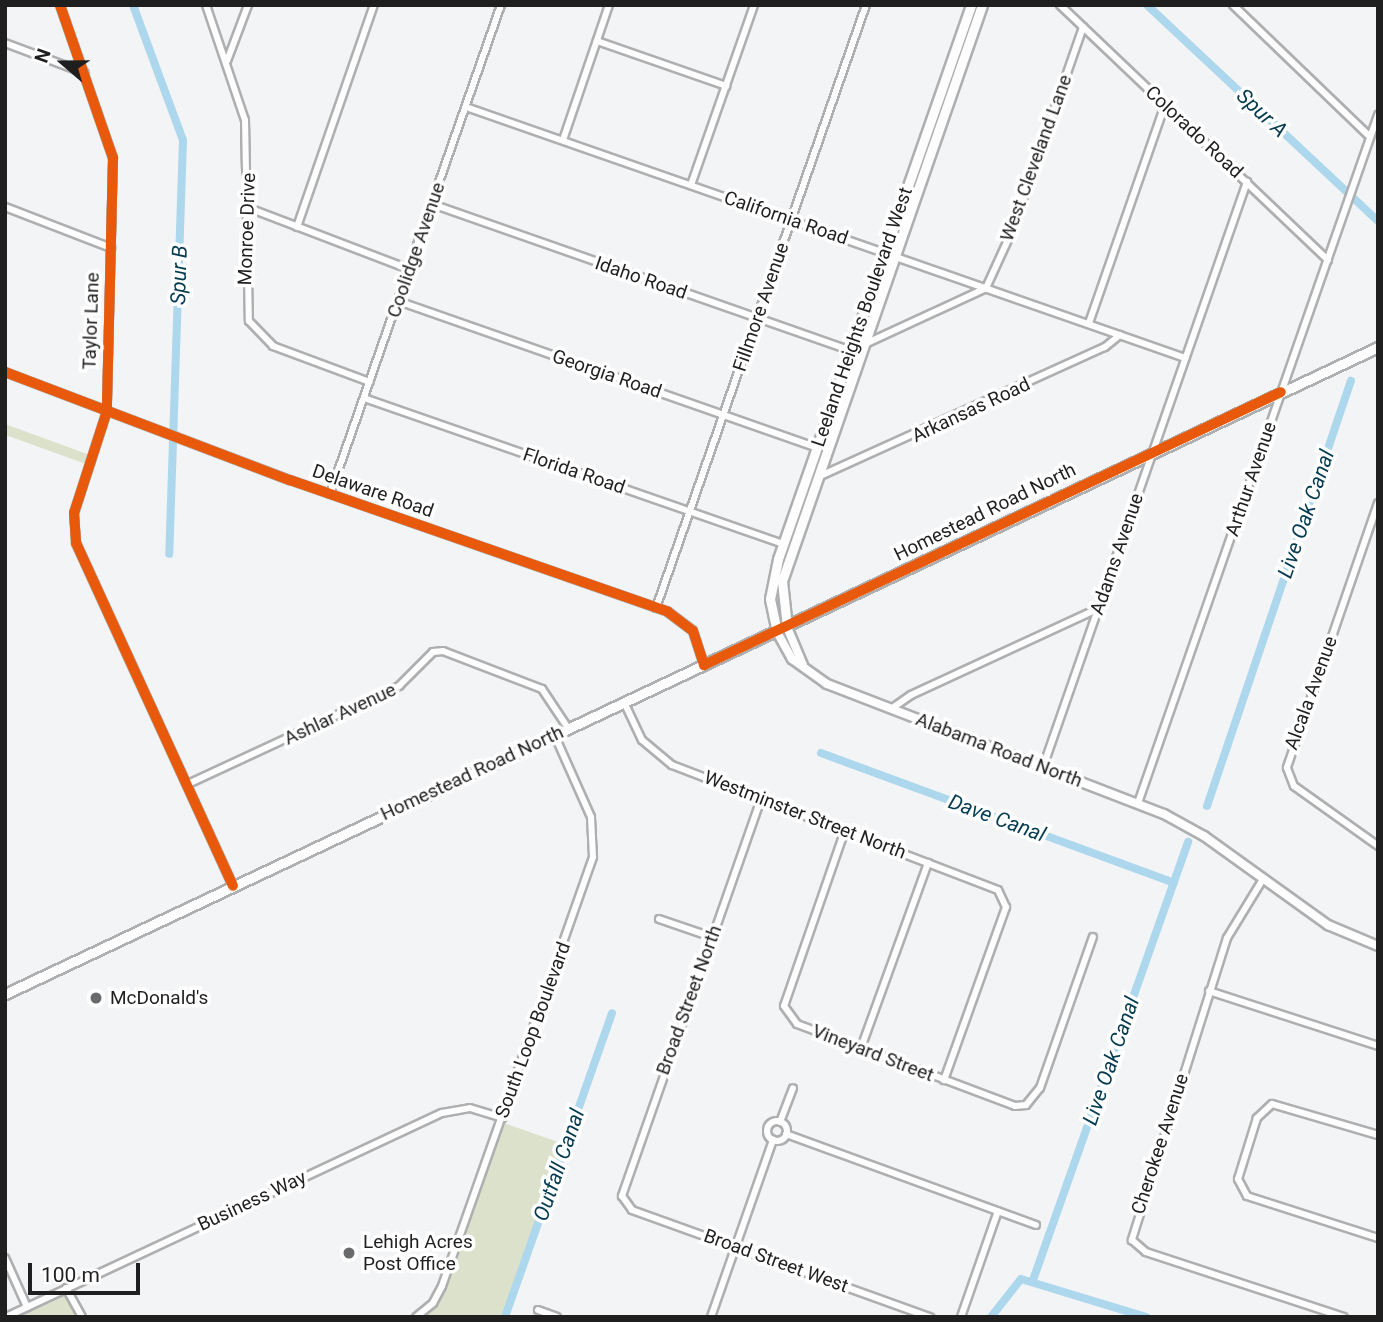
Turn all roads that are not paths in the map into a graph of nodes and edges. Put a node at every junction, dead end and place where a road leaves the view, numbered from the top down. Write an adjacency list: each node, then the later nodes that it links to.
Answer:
1 (60, 5): 17 (street, Taylor Lane)
2 (206, 5): 16 (street, Monroe Drive)
3 (248, 5): 16 (street)
4 (374, 5): 30 (street)
5 (501, 5): 20 (street, Coolidge Avenue)
6 (609, 5): 14 (street)
7 (754, 5): 18 (street)
8 (866, 5): 29 (street, Fillmore Avenue)
9 (971, 5): 32 (main road, Leeland Heights Boulevard West)
10 (982, 5): 33 (main road, Leeland Heights Boulevard West)
11 (1060, 5): 13 (street, Colorado Road)
12 (1234, 6): 22 (street)
13 (1083, 27): 19 (street, Colorado Road); 36 (street, West Cleveland Lane)
14 (597, 41): 18 (street); 23 (street)
15 (5, 43): 17 (street)
16 (227, 61): 28 (street, Monroe Drive)
17 (85, 73): 31 (street, Taylor Lane)
18 (726, 86): 25 (street)
19 (1165, 105): 24 (street, Colorado Road); 39 (street)
20 (466, 107): 23 (street, California Road); 26 (street, Coolidge Avenue)
21 (1378, 115): 22 (street, Arthur Avenue)
22 (1370, 137): 34 (street, Arthur Avenue)
23 (563, 140): 25 (street, California Road)
24 (1247, 182): 34 (street, Colorado Road); 44 (street, Adams Avenue)
25 (691, 185): 29 (street, California Road)
26 (432, 204): 35 (street, Coolidge Avenue); 38 (street, Idaho Road)
27 (5, 207): 31 (street)
28 (248, 208): 30 (street); 46 (street, Monroe Drive)
29 (792, 220): 32 (street, California Road); 38 (street, Fillmore Avenue)
30 (297, 227): 35 (street)
31 (111, 248): 49 (street, Taylor Lane)
32 (884, 252): 33 (street, California Road); 43 (main road, Leeland Heights Boulevard West)
33 (895, 256): 36 (street, California Road); 41 (main road, Leeland Heights Boulevard West)
34 (1328, 260): 47 (street, Arthur Avenue)
35 (409, 270): 37 (street, Coolidge Avenue)
36 (986, 288): 39 (street, California Road); 41 (street)
37 (398, 301): 46 (street, Coolidge Avenue); 50 (street, Georgia Road)
38 (757, 318): 43 (street, Idaho Road); 50 (street, Fillmore Avenue)
39 (1089, 323): 40 (street, California Road)
40 (1120, 334): 44 (street, California Road); 53 (street, Arkansas Road)
41 (865, 344): 53 (main road, Leeland Heights Boulevard West)
42 (1378, 348): 47 (main road, Homestead Road North)
43 (850, 351): 51 (main road, Leeland Heights Boulevard West)
44 (1185, 358): 52 (street, Adams Avenue)
45 (5, 372): 49 (street, Delaware Road)
46 (370, 382): 48 (street, Coolidge Avenue)
47 (1281, 392): 52 (main road, Homestead Road North); 72 (street, Arthur Avenue)
48 (364, 398): 54 (street, Coolidge Avenue); 57 (street, Florida Road)
49 (107, 411): 54 (street, Delaware Road); 70 (street, Taylor Lane)
50 (723, 415): 51 (street, Georgia Road); 57 (street, Fillmore Avenue)
51 (816, 447): 58 (main road, Leeland Heights Boulevard West)
52 (1152, 452): 60 (street, Adams Avenue); 61 (main road, Homestead Road North)
53 (818, 477): 61 (main road, Leeland Heights Boulevard West)
54 (330, 494): 59 (street, Delaware Road)
55 (1378, 503): 56 (street, Alcala Avenue)
56 (1376, 511): 74 (street, Alcala Avenue)
57 (690, 512): 58 (street, Florida Road); 59 (street, Fillmore Avenue)
58 (783, 544): 62 (main road, Leeland Heights Boulevard West)
59 (656, 608): 63 (street, Delaware Road)
60 (1097, 610): 66 (street); 69 (street, Adams Avenue)
61 (787, 627): 62 (main road, Homestead Road North); 64 (street)
62 (777, 632): 63 (main road, Homestead Road North); 64 (street, Alabama Road North)
63 (704, 665): 65 (main road, Homestead Road North)
64 (806, 671): 66 (street, Alabama Road North)
65 (624, 702): 67 (main road, Homestead Road North); 71 (street, Westminster Street North)
66 (891, 709): 69 (street, Alabama Road North)
67 (568, 728): 68 (main road, Homestead Road North); 70 (street, Ashlar Avenue)
68 (554, 734): 77 (main road, Homestead Road North); 88 (street, South Loop Boulevard)
69 (1042, 767): 72 (street, Alabama Road North)
70 (188, 784): 77 (street)
71 (761, 799): 73 (street, Westminster Street North); 79 (street, Broad Street North)
72 (1138, 803): 76 (street, Alabama Road North)
73 (845, 830): 75 (street, Westminster Street North); 85 (street, Vineyard Street)
74 (1378, 846)
75 (928, 863): 85 (street); 86 (street, Westminster Street North)
76 (1263, 879): 81 (street, Alabama Road North); 82 (street, Cherokee Avenue)
77 (233, 886): 83 (main road, Homestead Road North)
78 (659, 919): 79 (street)
79 (712, 937): 93 (street, Broad Street North)
80 (1093, 937): 86 (street, Vineyard Street)
81 (1378, 946)
82 (1209, 991): 84 (street); 109 (street, Cherokee Avenue)
83 (5, 994)
84 (1378, 1045)
85 (861, 1048): 86 (street, Vineyard Street)
86 (944, 1080)
87 (793, 1088): 89 (street)
88 (502, 1118): 99 (street, Business Way); 104 (street, South Loop Boulevard)
89 (780, 1122): 90 (street); 92 (street)
90 (786, 1134): 92 (street); 94 (street)
91 (1378, 1135): 96 (street)
92 (774, 1140): 97 (street)
93 (625, 1202): 97 (street, Broad Street West)
94 (998, 1211): 95 (street); 108 (street)
95 (1036, 1225)
96 (1378, 1238)
97 (736, 1247): 106 (street); 107 (street, Broad Street West)
98 (5, 1258): 100 (street)
99 (66, 1288): 100 (street, Business Way); 103 (street)
100 (27, 1307): 102 (street, Business Way)
101 (538, 1310): 105 (street)
102 (6, 1317)
103 (82, 1317)
104 (416, 1317)
105 (557, 1317)
106 (711, 1317)
107 (930, 1317)
108 (961, 1317)
109 (1344, 1317)

